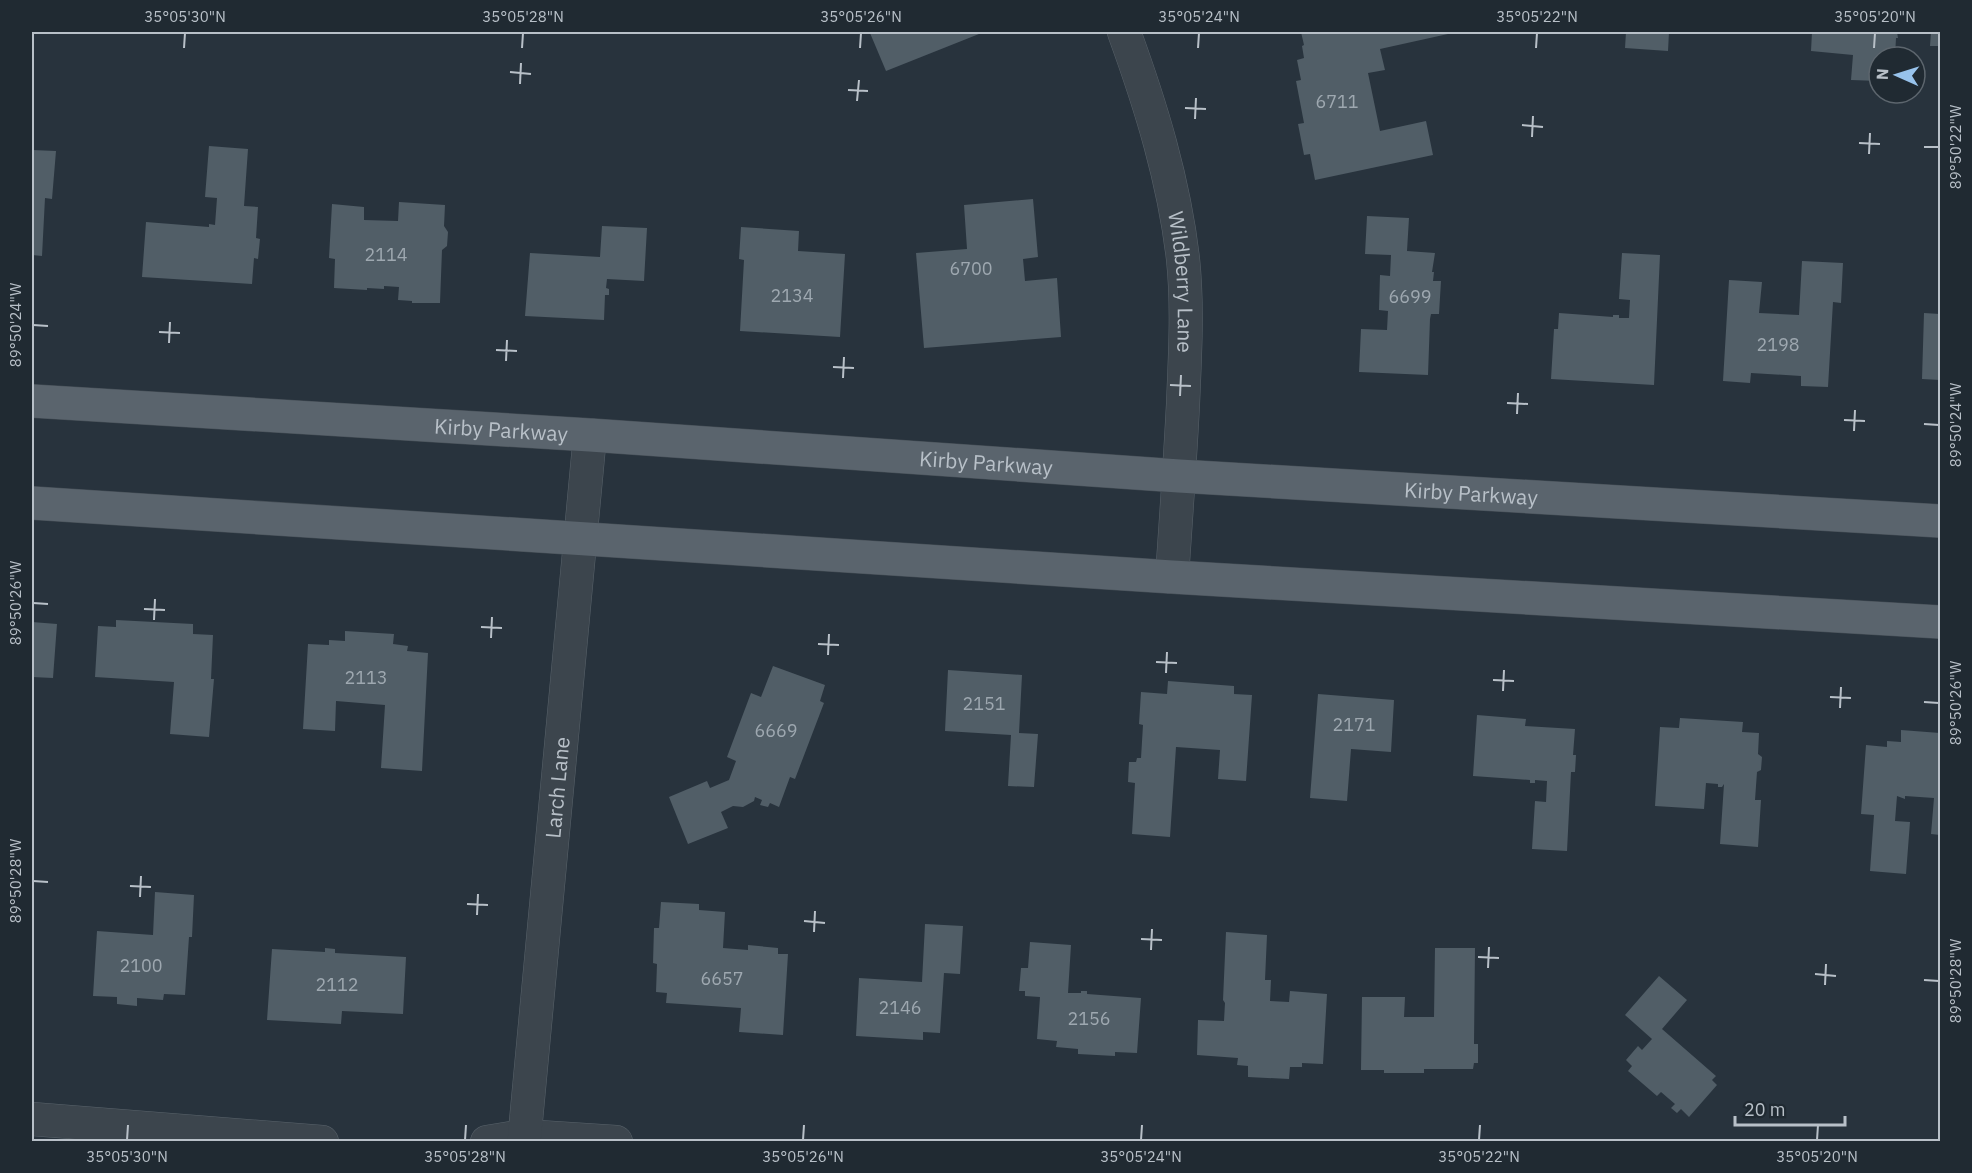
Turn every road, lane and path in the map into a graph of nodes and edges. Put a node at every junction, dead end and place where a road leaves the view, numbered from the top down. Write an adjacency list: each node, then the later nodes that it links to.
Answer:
1 (1124, 32): 4 (street, Wildberry Lane)
2 (32, 401): 3 (main road, Kirby Parkway)
3 (590, 435): 4 (main road, Kirby Parkway); 7 (street, Larch Lane)
4 (1179, 476): 6 (main road, Kirby Parkway); 8 (street, Wildberry Lane)
5 (32, 503): 7 (main road)
6 (1941, 521)
7 (581, 539): 8 (main road); 11 (street, Larch Lane)
8 (1172, 577): 9 (main road)
9 (1941, 622)
10 (32, 1119): 12 (street)
11 (524, 1139): 13 (street); 14 (street)
12 (322, 1142)
13 (488, 1142)
14 (616, 1142)

